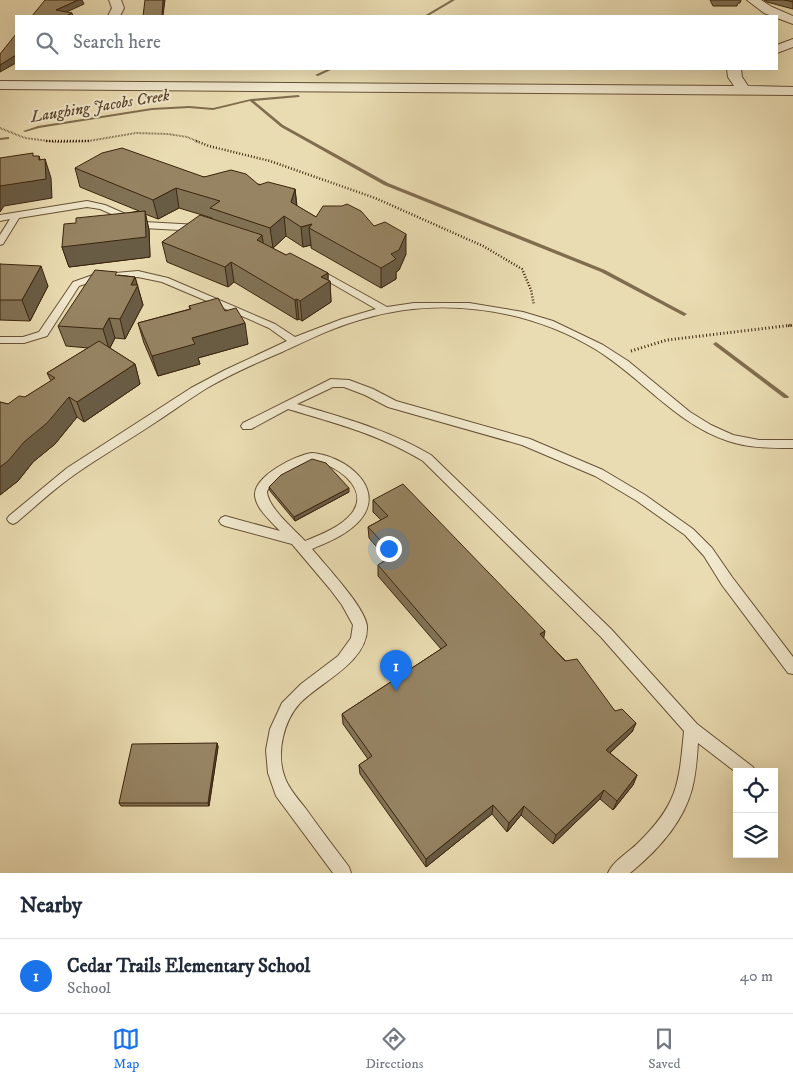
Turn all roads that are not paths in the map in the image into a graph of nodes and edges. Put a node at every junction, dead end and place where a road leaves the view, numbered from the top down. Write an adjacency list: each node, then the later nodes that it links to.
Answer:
1 (115, 0): 3 (street)
2 (753, 0): 4 (street)
3 (114, 15)
4 (793, 20)
5 (793, 36): 6 (street)
6 (778, 40)
7 (793, 43): 8 (street)
8 (778, 49)
9 (61, 70): 13 (street)
10 (734, 70): 14 (street)
11 (747, 70): 14 (street)
12 (0, 85): 13 (street)
13 (50, 85): 14 (street)
14 (749, 90): 15 (street)
15 (793, 90)
16 (16, 216): 17 (lane); 18 (lane); 19 (lane)
17 (0, 218)
18 (207, 231)
19 (0, 242)
20 (306, 264): 21 (lane)
21 (385, 310): 23 (lane); 26 (lane)
22 (0, 340): 23 (lane)
23 (295, 342): 27 (lane)
24 (287, 405): 25 (lane); 30 (lane); 31 (lane)
25 (248, 426)
26 (788, 444)
27 (13, 519)
28 (225, 520): 29 (lane)
29 (299, 544): 29 (lane); 33 (lane)
30 (793, 668)
31 (692, 729): 32 (lane); 34 (lane)
32 (745, 768)
33 (342, 873)
34 (616, 873)

